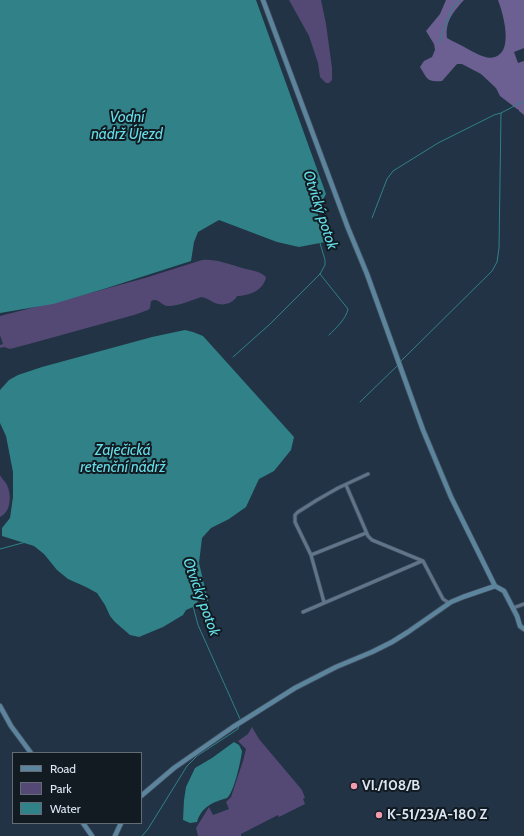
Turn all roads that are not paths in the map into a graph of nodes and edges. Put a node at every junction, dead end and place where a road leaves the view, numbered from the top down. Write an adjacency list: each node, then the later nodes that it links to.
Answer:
1 (263, 0): 7 (street)
2 (368, 474): 3 (street)
3 (346, 485): 4 (street); 5 (street)
4 (366, 533): 5 (street); 6 (street)
5 (311, 555): 8 (street)
6 (422, 561): 8 (street); 9 (street)
7 (495, 586): 9 (street); 11 (street)
8 (324, 602): 12 (street)
9 (449, 603): 16 (street)
10 (524, 604): 11 (street)
11 (513, 608): 13 (street)
12 (303, 612)
13 (524, 629)
14 (0, 706): 15 (street)
15 (30, 752)
16 (142, 795)
17 (84, 824): 19 (street)
18 (121, 824): 20 (street)
19 (92, 836)
20 (115, 836)

